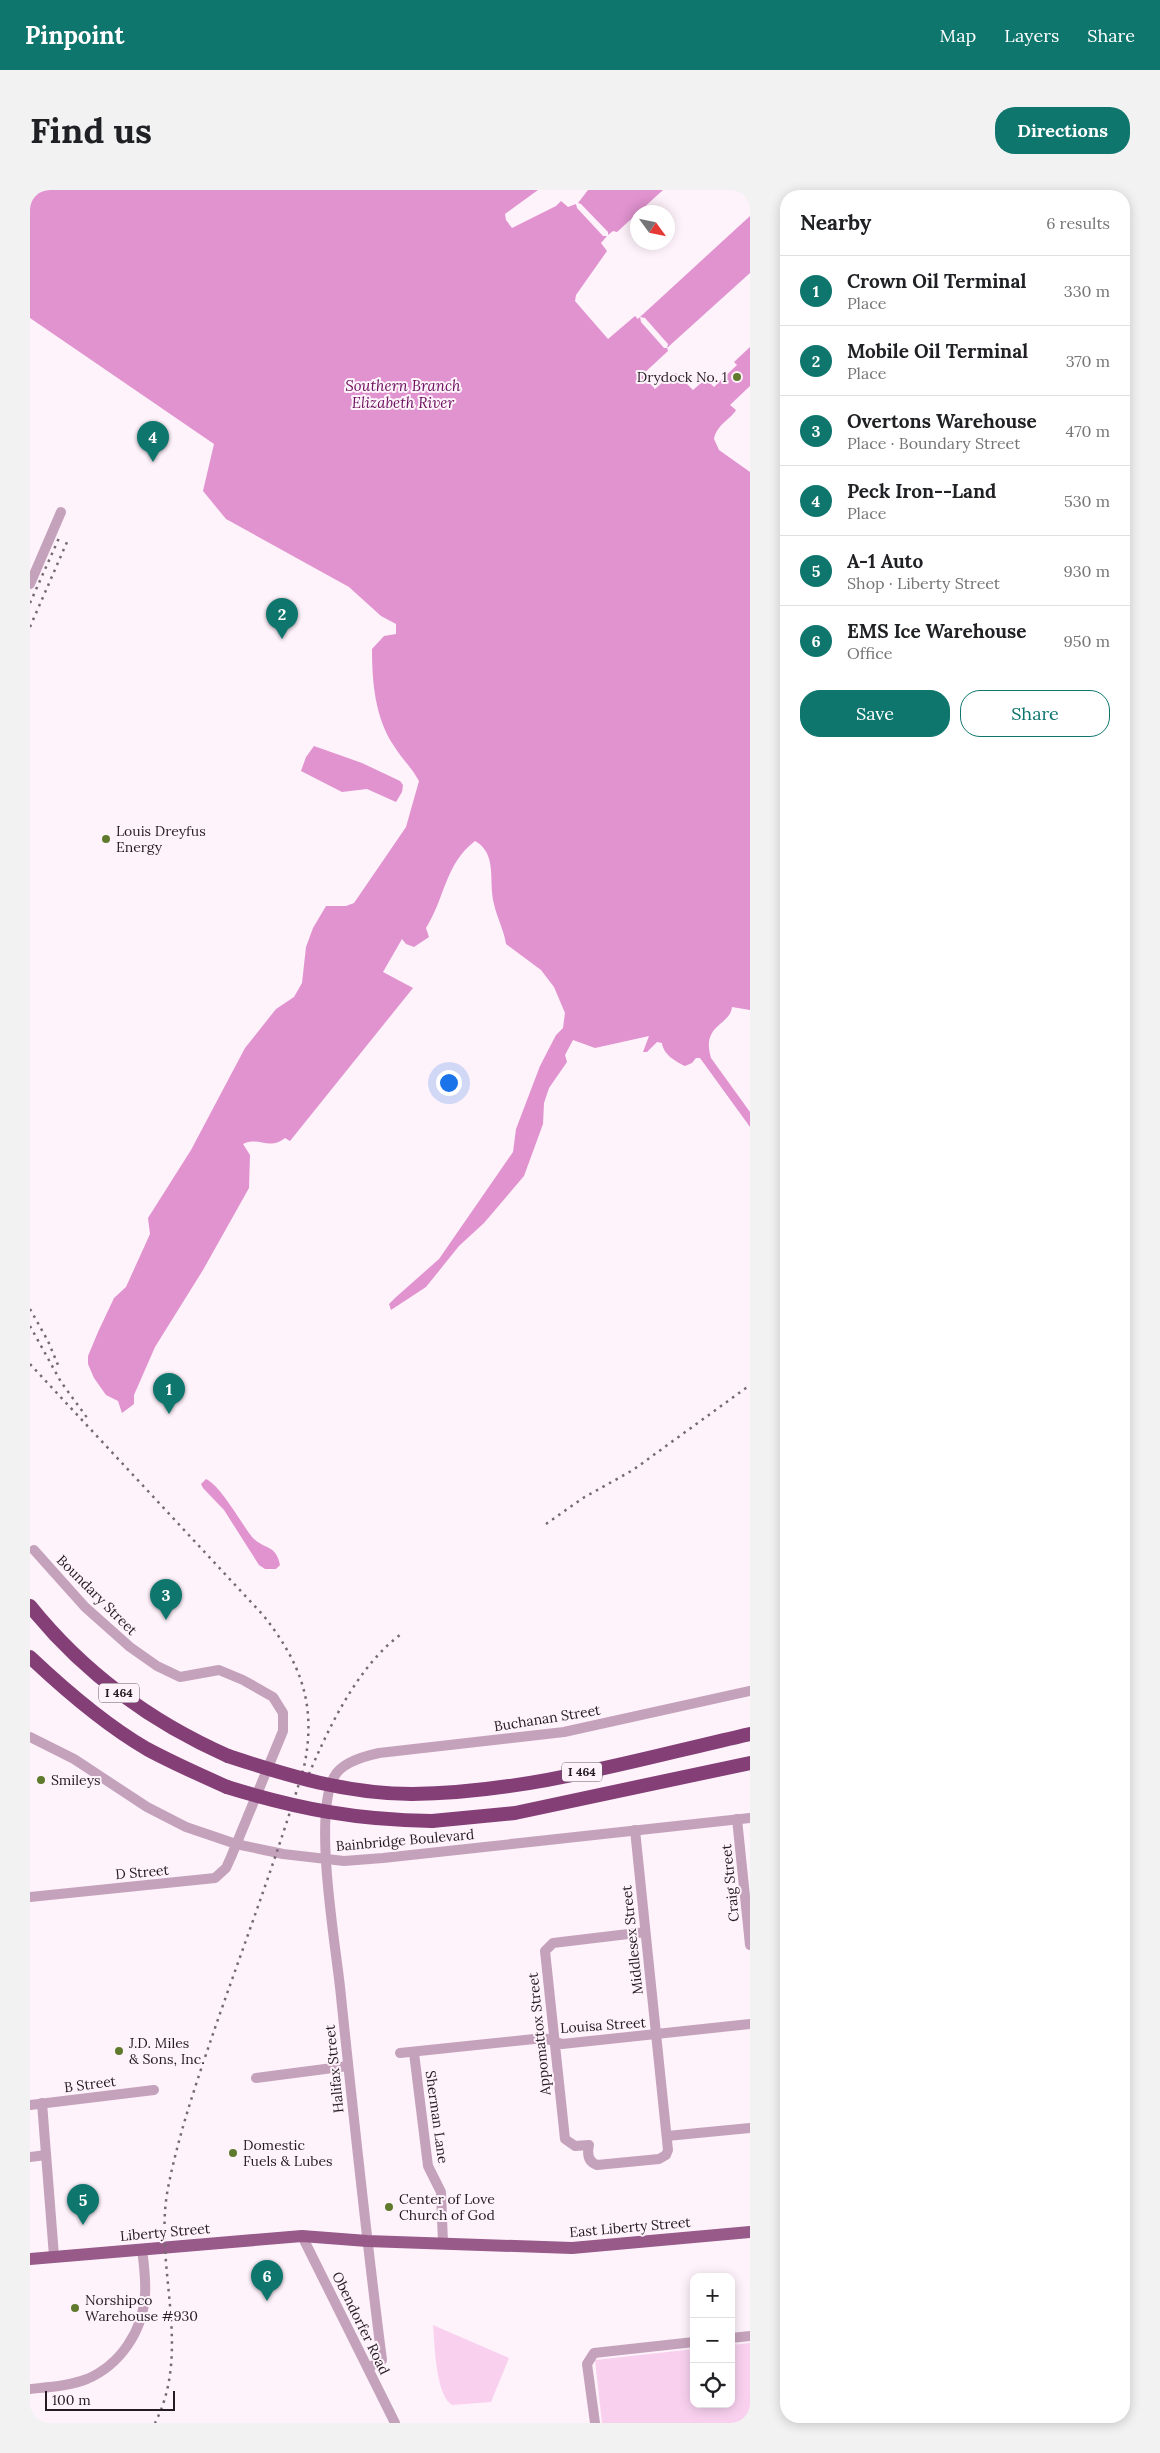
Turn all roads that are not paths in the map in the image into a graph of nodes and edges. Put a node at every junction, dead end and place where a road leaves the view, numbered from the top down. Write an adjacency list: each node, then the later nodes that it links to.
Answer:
1 (61, 512): 2 (street)
2 (30, 584)
3 (34, 1550): 14 (street, Boundary Street)
4 (30, 1606): 7 (highway, I 464, bridge)
5 (30, 1657): 9 (highway, I 464, bridge)
6 (750, 1691): 10 (street, Buchanan Street)
7 (750, 1734)
8 (30, 1737): 14 (street, Bainbridge Boulevard)
9 (750, 1763)
10 (348, 1765): 15 (street, Halifax Street)
11 (750, 1818): 12 (street, Bainbridge Boulevard)
12 (737, 1820): 13 (street, Bainbridge Boulevard); 18 (street, Craig Street)
13 (635, 1830): 15 (street, Bainbridge Boulevard); 17 (street, Middlesex Street)
14 (236, 1844): 15 (street, Bainbridge Boulevard); 16 (street, D Street)
15 (326, 1860): 24 (street, Halifax Street)
16 (32, 1896)
17 (645, 1932): 20 (street, Middlesex Street); 21 (street, Appomattox Street)
18 (750, 1945)
19 (750, 2024): 20 (street, Louisa Street)
20 (656, 2034): 21 (street, Louisa Street); 30 (street, Middlesex Street)
21 (554, 2042): 23 (street, Louisa Street); 31 (street, Appomattox Street)
22 (400, 2053): 23 (street, Louisa Street)
23 (414, 2053): 37 (street, Sherman Lane)
24 (348, 2066): 25 (street); 36 (street, Halifax Street)
25 (256, 2078)
26 (154, 2090): 27 (street, B Street)
27 (42, 2103): 28 (street, B Street); 32 (street)
28 (30, 2104)
29 (750, 2128): 30 (street)
30 (667, 2136): 31 (street, Middlesex Street)
31 (589, 2145)
32 (46, 2156): 33 (street); 39 (street)
33 (30, 2157)
34 (750, 2232): 37 (main road, East Liberty Street)
35 (302, 2236): 36 (main road, East Liberty Street); 38 (main road, Liberty Street); 44 (street, Obendorfer Road)
36 (367, 2241): 37 (main road, East Liberty Street); 44 (street, Halifax Street)
37 (443, 2243)
38 (142, 2249): 39 (main road, Liberty Street); 45 (street)
39 (54, 2256): 40 (main road, Liberty Street)
40 (30, 2259)
41 (750, 2336): 42 (street)
42 (735, 2338)
43 (690, 2342): 47 (street)
44 (368, 2368): 46 (street, Obendorfer Road)
45 (30, 2389)
46 (395, 2423)
47 (595, 2423)

